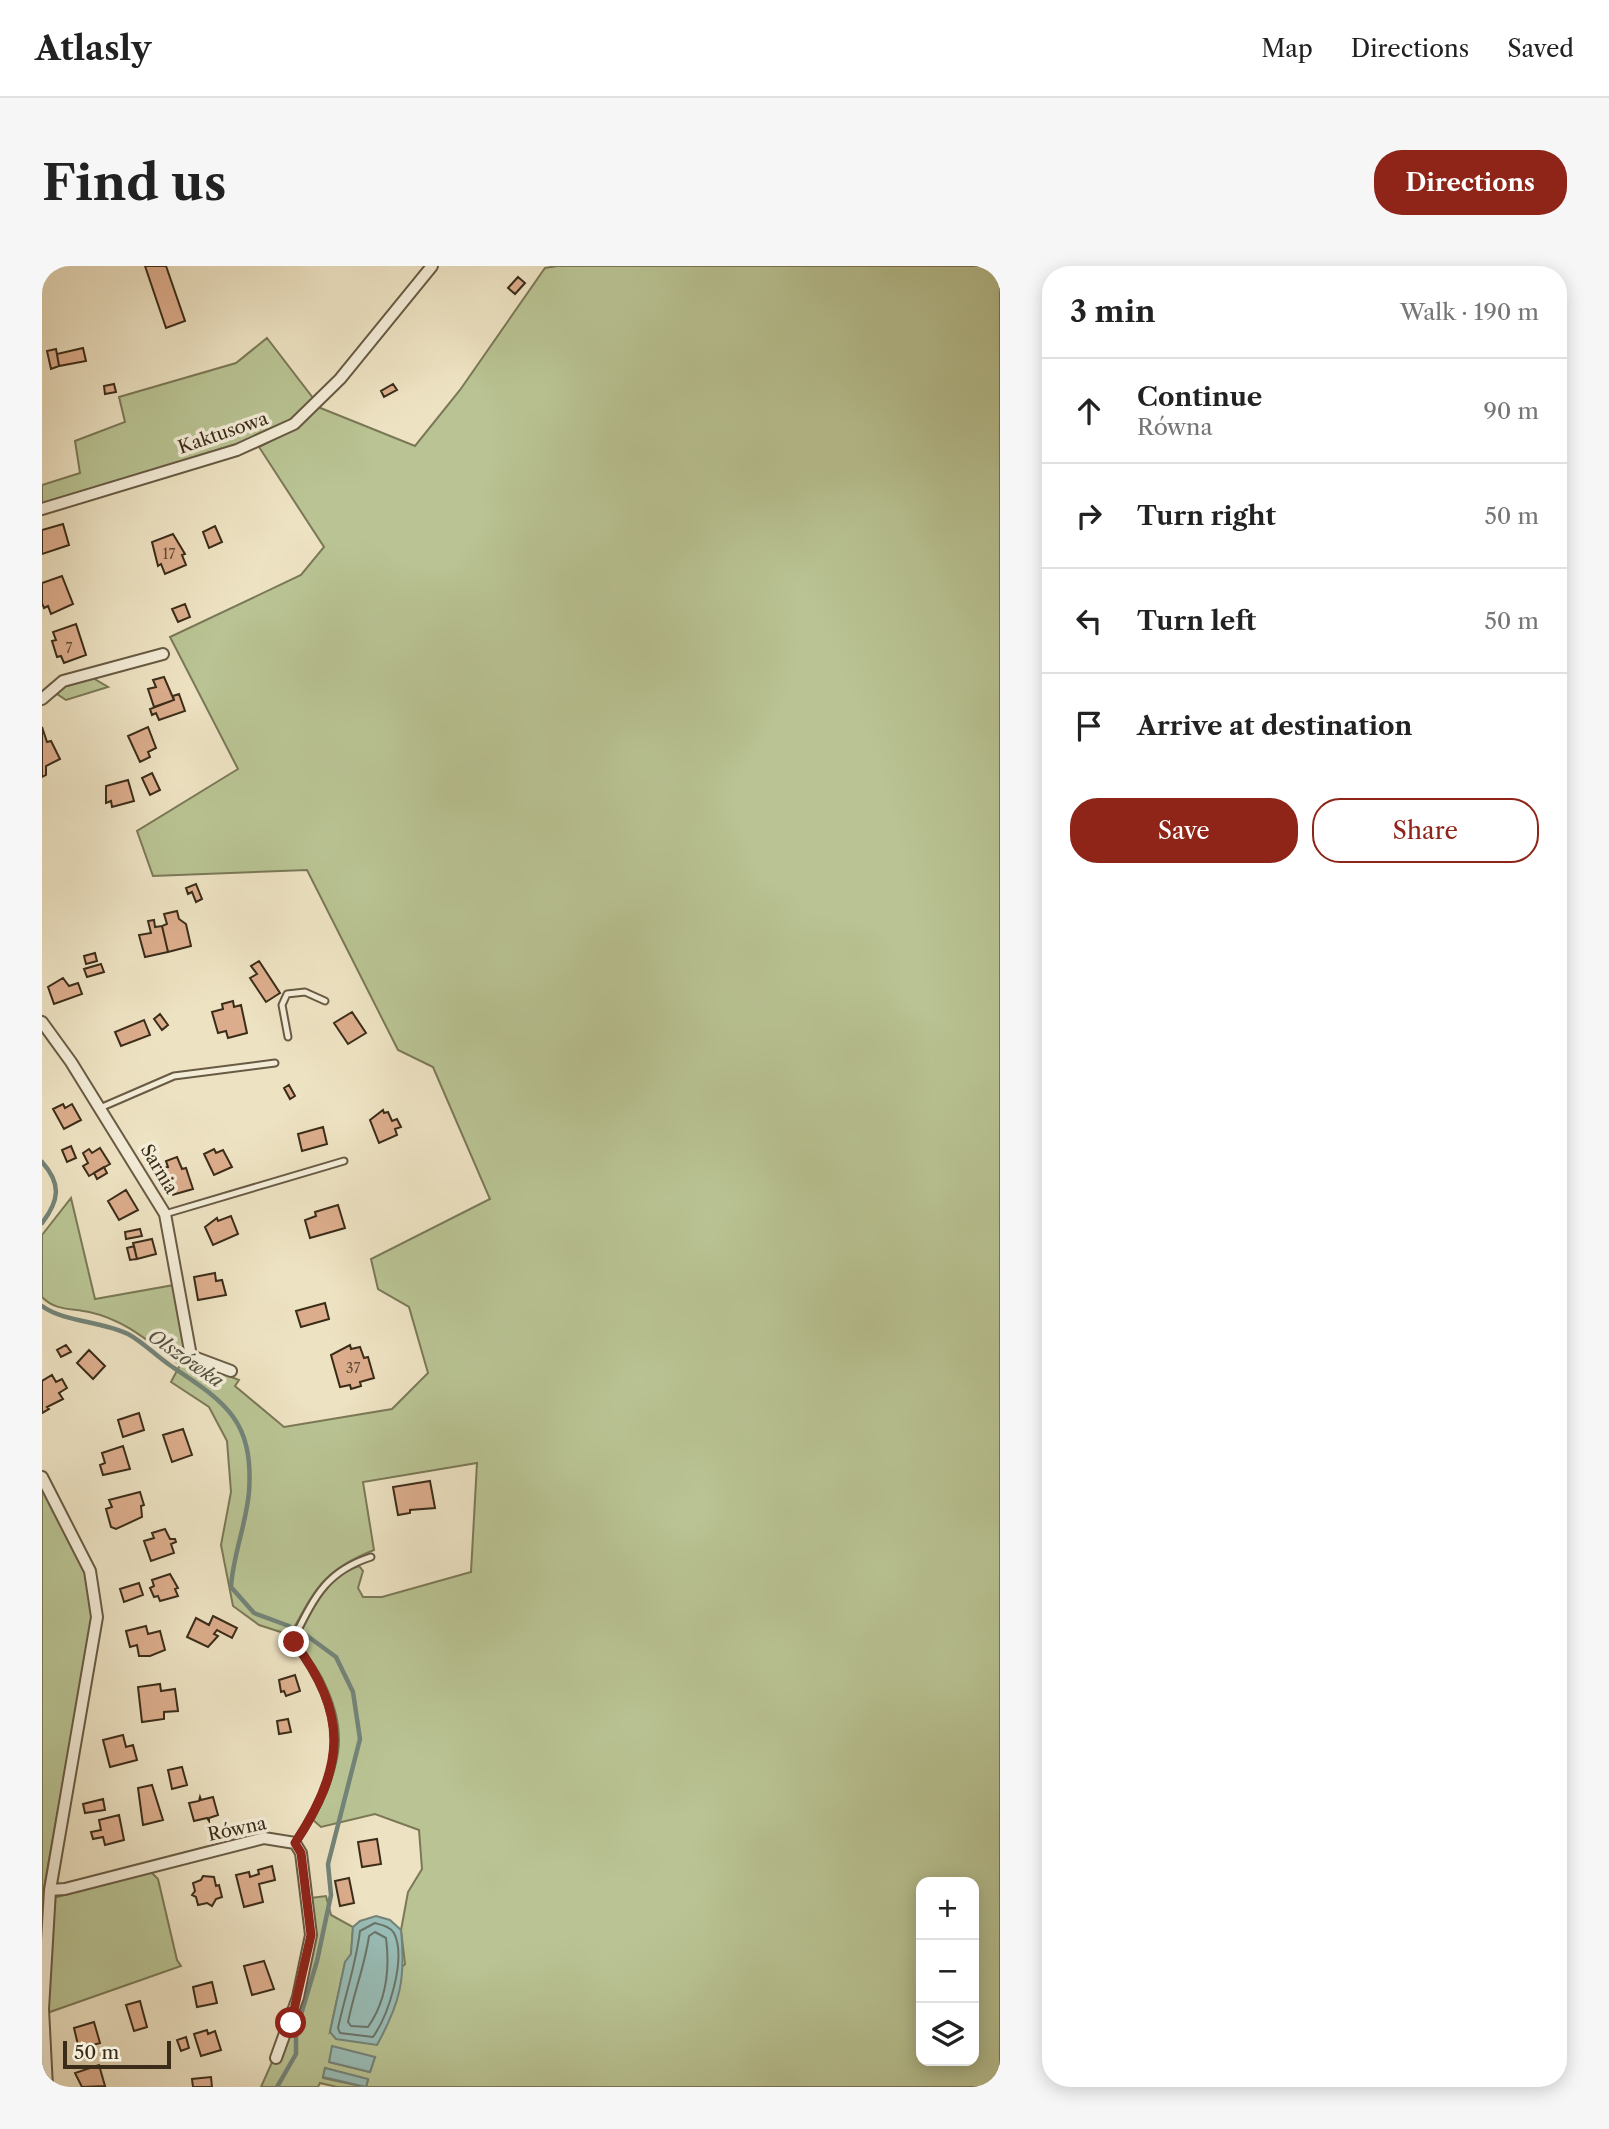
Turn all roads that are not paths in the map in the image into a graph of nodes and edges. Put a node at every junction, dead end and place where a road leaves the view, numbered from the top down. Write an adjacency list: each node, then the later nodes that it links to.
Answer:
1 (432, 266): 2 (street, Kaktusowa)
2 (42, 509)
3 (163, 654): 4 (street)
4 (44, 692)
5 (325, 1002): 7 (lane)
6 (42, 1021): 9 (street, Sarnia)
7 (288, 1037)
8 (275, 1063): 9 (lane)
9 (100, 1108): 11 (street, Sarnia)
10 (344, 1161): 11 (lane)
11 (165, 1214): 12 (street, Sarnia)
12 (232, 1371)
13 (42, 1477): 16 (street)
14 (371, 1558): 15 (lane)
15 (295, 1843): 16 (street, Równa); 17 (street)
16 (50, 1890): 18 (street)
17 (276, 2059)
18 (47, 2087)

